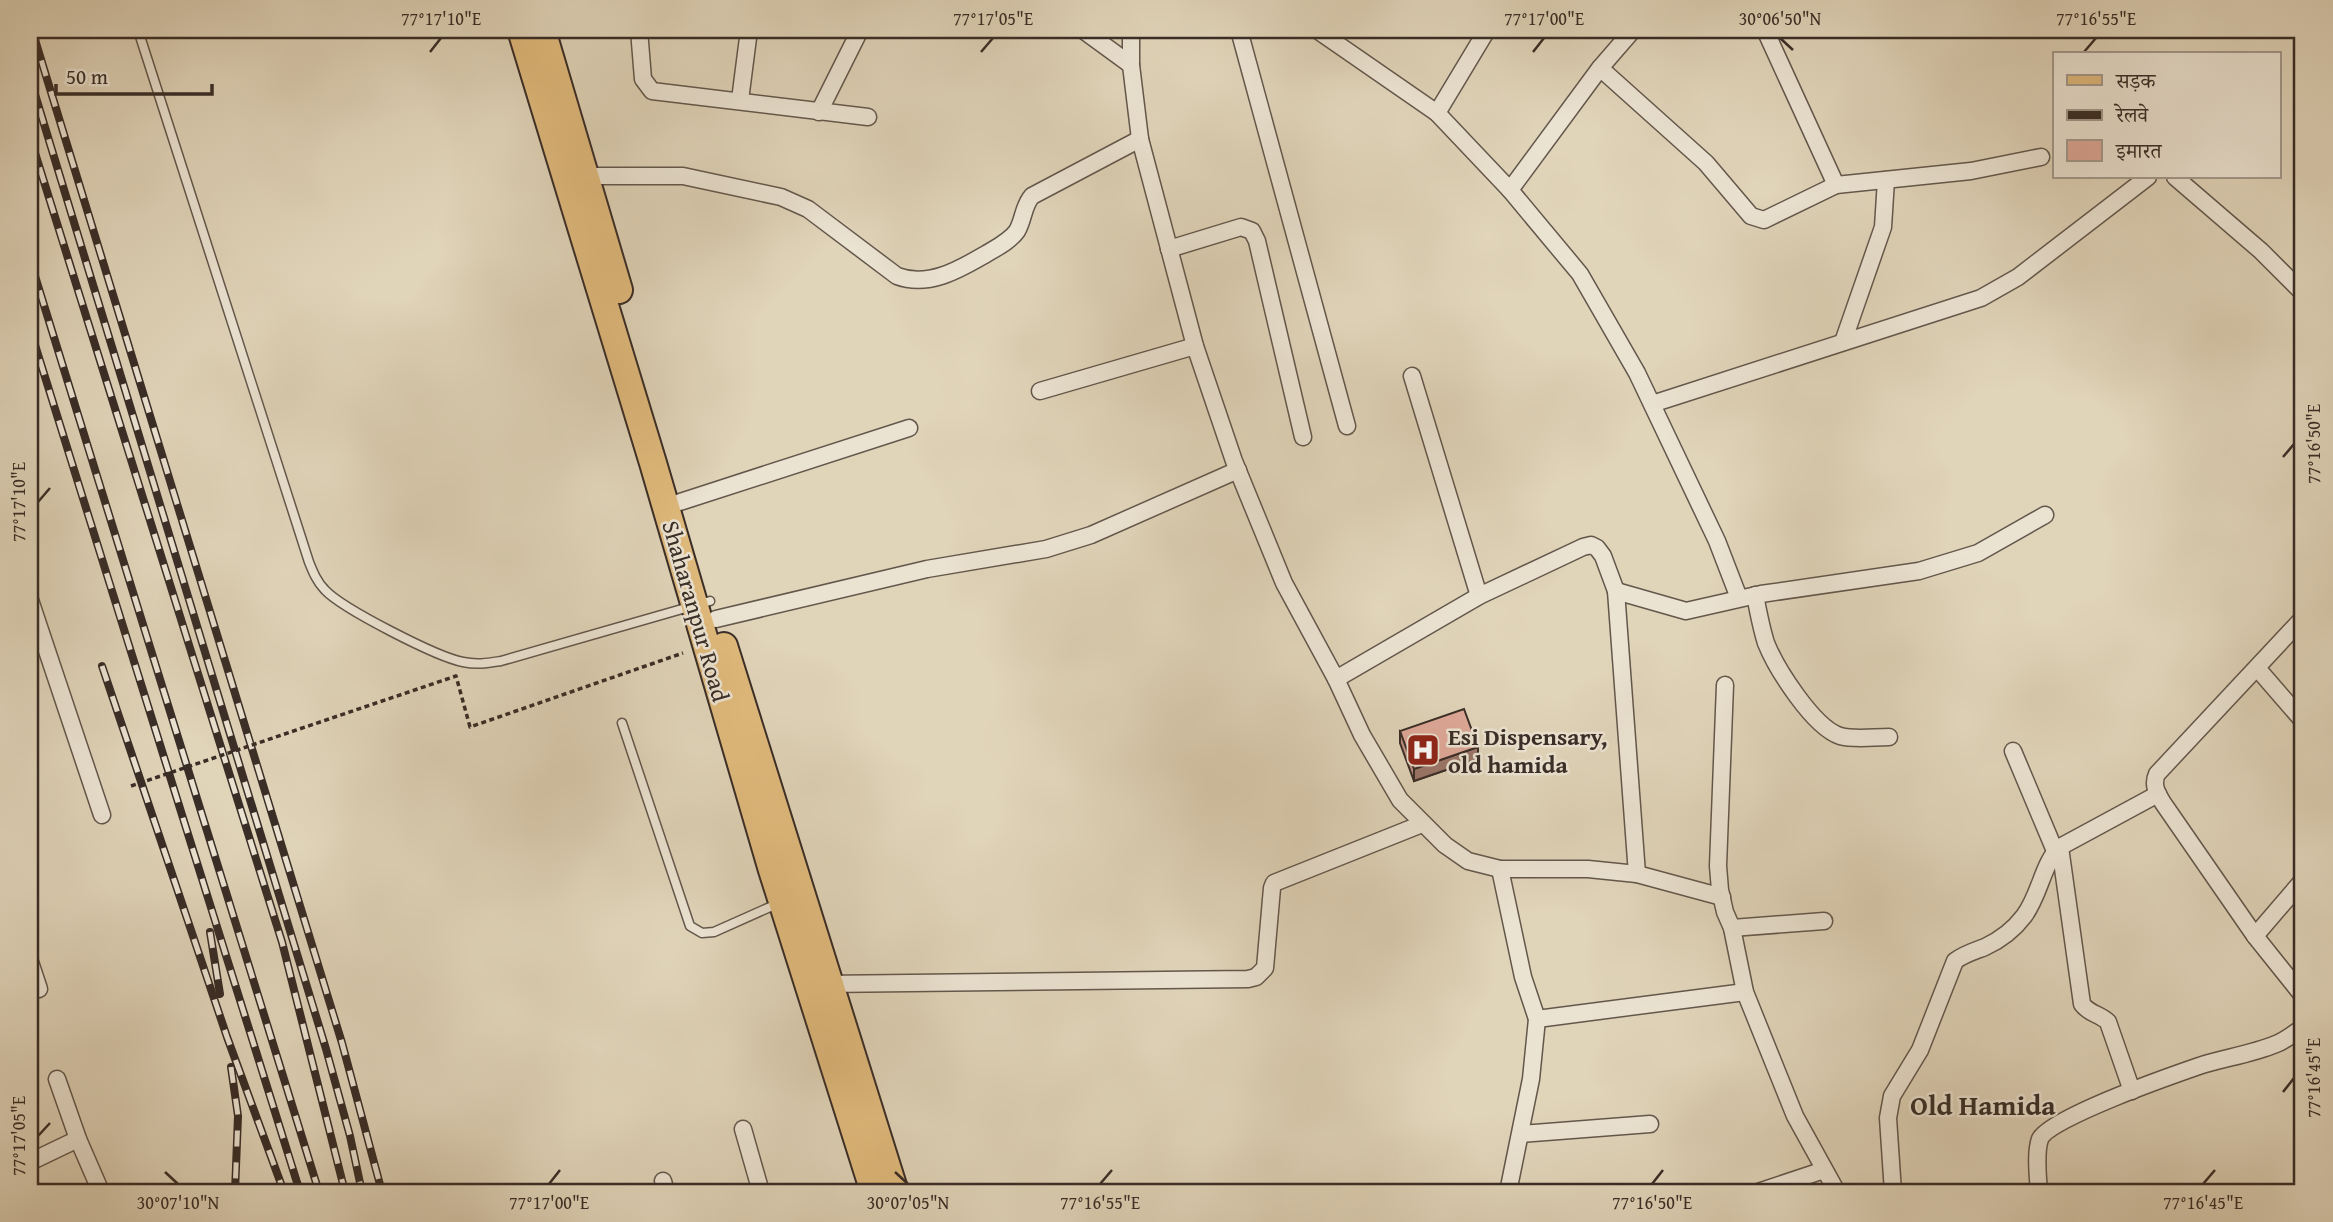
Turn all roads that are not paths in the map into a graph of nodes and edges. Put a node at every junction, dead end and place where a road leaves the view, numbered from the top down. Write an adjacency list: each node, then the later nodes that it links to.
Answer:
1 (138, 30): 44 (lane)
2 (639, 30): 15 (street)
3 (750, 30): 15 (street)
4 (860, 30): 16 (street)
5 (1083, 30): 13 (street)
6 (1131, 30): 13 (street)
7 (1239, 30): 34 (street)
8 (1317, 30): 17 (street)
9 (1487, 30): 17 (street)
10 (1633, 30): 14 (street)
11 (1765, 30): 25 (street)
12 (542, 31): 21 (main road, Shaharanpur Road); 44 (main road, Shaharanpur Road)
13 (1131, 65): 19 (street)
14 (1600, 68): 25 (street); 26 (street)
15 (740, 100): 16 (street)
16 (819, 112): 18 (street)
17 (1437, 113): 26 (street)
18 (869, 117)
19 (1140, 139): 21 (street); 27 (street)
20 (2041, 157): 24 (street)
21 (587, 176): 38 (main road, Shaharanpur Road)
22 (2147, 178): 29 (street)
23 (2176, 178): 28 (street)
24 (1886, 180): 25 (street); 29 (street)
25 (1836, 185)
26 (1510, 190): 33 (street)
27 (1169, 249): 30 (street); 36 (street)
28 (2303, 293)
29 (1843, 342): 33 (street)
30 (1195, 346): 32 (street); 37 (street)
31 (1412, 376): 41 (street)
32 (1040, 391)
33 (1652, 404): 42 (street)
34 (1347, 426)
35 (909, 428): 38 (street)
36 (1303, 437)
37 (1238, 470): 44 (street); 47 (street)
38 (680, 502): 44 (main road, Shaharanpur Road)
39 (2045, 516): 42 (street)
40 (1616, 591): 41 (street); 42 (street); 58 (street)
41 (1479, 596): 47 (street)
42 (1747, 596): 51 (street)
43 (30, 600): 54 (street)
44 (707, 608): 61 (main road, Shaharanpur Road); 66 (main road, Shaharanpur Road)
45 (2302, 622): 46 (street)
46 (2257, 668): 49 (street); 53 (street)
47 (1336, 679): 55 (street)
48 (1725, 685): 60 (street)
49 (2303, 719)
50 (622, 723): 61 (lane)
51 (1889, 737)
52 (2013, 751): 56 (street)
53 (2158, 794): 56 (street); 64 (street)
54 (102, 815)
55 (1422, 824): 57 (street); 66 (street)
56 (2058, 849): 73 (street); 87 (street)
57 (1500, 869): 58 (street); 70 (street)
58 (1637, 874): 60 (street)
59 (2303, 880): 64 (street)
60 (1722, 897): 63 (street)
61 (782, 902): 66 (main road, Shaharanpur Road)
62 (1824, 921): 63 (street)
63 (1732, 928): 68 (street)
64 (2255, 936): 69 (street)
65 (30, 962): 67 (street)
66 (819, 984): 82 (main road, Shaharanpur Road); 83 (main road, Shaharanpur Road)
67 (40, 989)
68 (1745, 992): 70 (street); 79 (street)
69 (2303, 996)
70 (1536, 1019): 76 (street)
71 (2303, 1027): 73 (street)
72 (57, 1079): 77 (street)
73 (2132, 1091): 88 (street)
74 (1650, 1124): 76 (street)
75 (743, 1129): 81 (street)
76 (1521, 1134): 84 (street)
77 (78, 1139): 78 (street); 80 (street)
78 (30, 1162)
79 (1824, 1170): 85 (street); 86 (street)
80 (101, 1192)
81 (761, 1192)
82 (874, 1192)
83 (895, 1192)
84 (1508, 1192)
85 (1758, 1192)
86 (1837, 1192)
87 (1893, 1192)
88 (2039, 1192)

